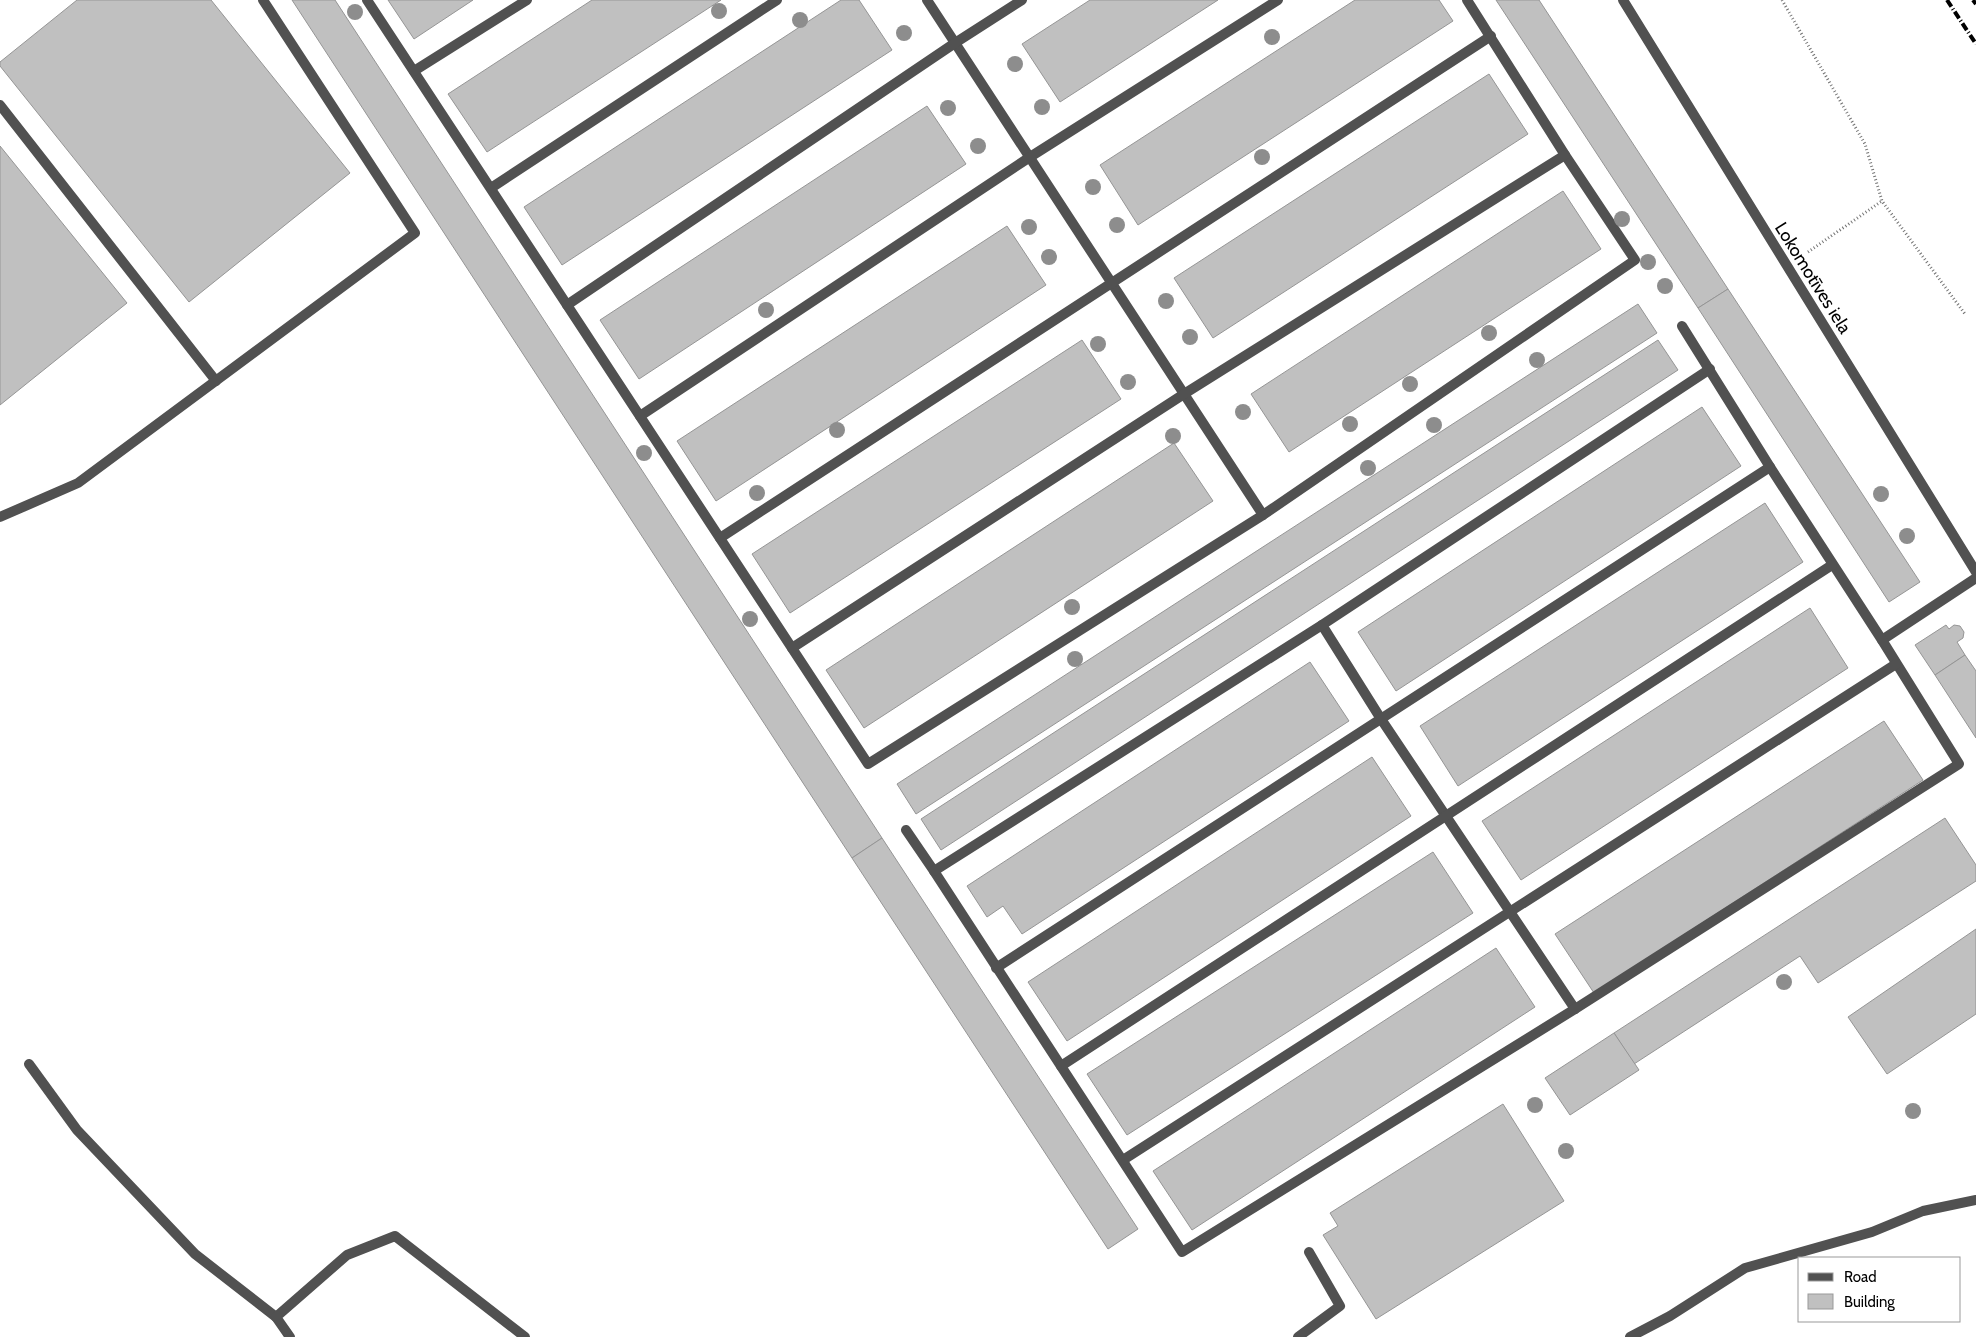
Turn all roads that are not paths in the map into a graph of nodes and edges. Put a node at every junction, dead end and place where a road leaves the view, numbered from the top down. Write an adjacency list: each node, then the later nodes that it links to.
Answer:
1 (262, 0): 21 (street)
2 (367, 0): 12 (street)
3 (527, 0): 12 (street)
4 (777, 0): 16 (street)
5 (927, 0): 11 (street)
6 (1022, 0): 11 (street)
7 (1278, 0): 15 (street)
8 (1467, 0): 10 (street)
9 (1623, 0): 29 (street, Lokomotīves iela)
10 (1490, 36): 14 (street); 17 (street)
11 (955, 43): 15 (street); 18 (street)
12 (414, 71): 16 (street)
13 (0, 105): 21 (street)
14 (1564, 154): 22 (street); 25 (street)
15 (1030, 157): 17 (street); 23 (street)
16 (491, 188): 18 (street)
17 (1112, 284): 22 (street); 27 (street)
18 (567, 305): 23 (street)
19 (1682, 326): 20 (street)
20 (1710, 369): 24 (street); 31 (street)
21 (216, 381): 26 (street)
22 (1184, 394): 25 (street); 33 (street)
23 (640, 416): 27 (street)
24 (1770, 467): 28 (street); 35 (street)
25 (1263, 514): 33 (street)
26 (1, 515)
27 (720, 538): 33 (street)
28 (1832, 564): 32 (street); 36 (street)
29 (1976, 572)
30 (1976, 578): 32 (street)
31 (1322, 625): 35 (street); 38 (street)
32 (1882, 640): 34 (street)
33 (792, 648)
34 (1896, 664): 39 (street); 41 (street)
35 (1381, 718): 36 (street); 40 (street)
36 (1446, 815): 39 (street); 43 (street)
37 (906, 830): 38 (street)
38 (934, 871): 40 (street)
39 (1511, 911): 41 (street); 44 (street)
40 (996, 968): 43 (street)
41 (1576, 1008): 44 (street)
42 (29, 1064): 47 (street)
43 (1061, 1066): 44 (street)
44 (1123, 1160)
45 (1976, 1200): 51 (street)
46 (1310, 1252): 50 (street)
47 (276, 1317): 48 (street); 49 (street)
48 (290, 1337)
49 (525, 1337)
50 (1298, 1337)
51 (1630, 1337)

